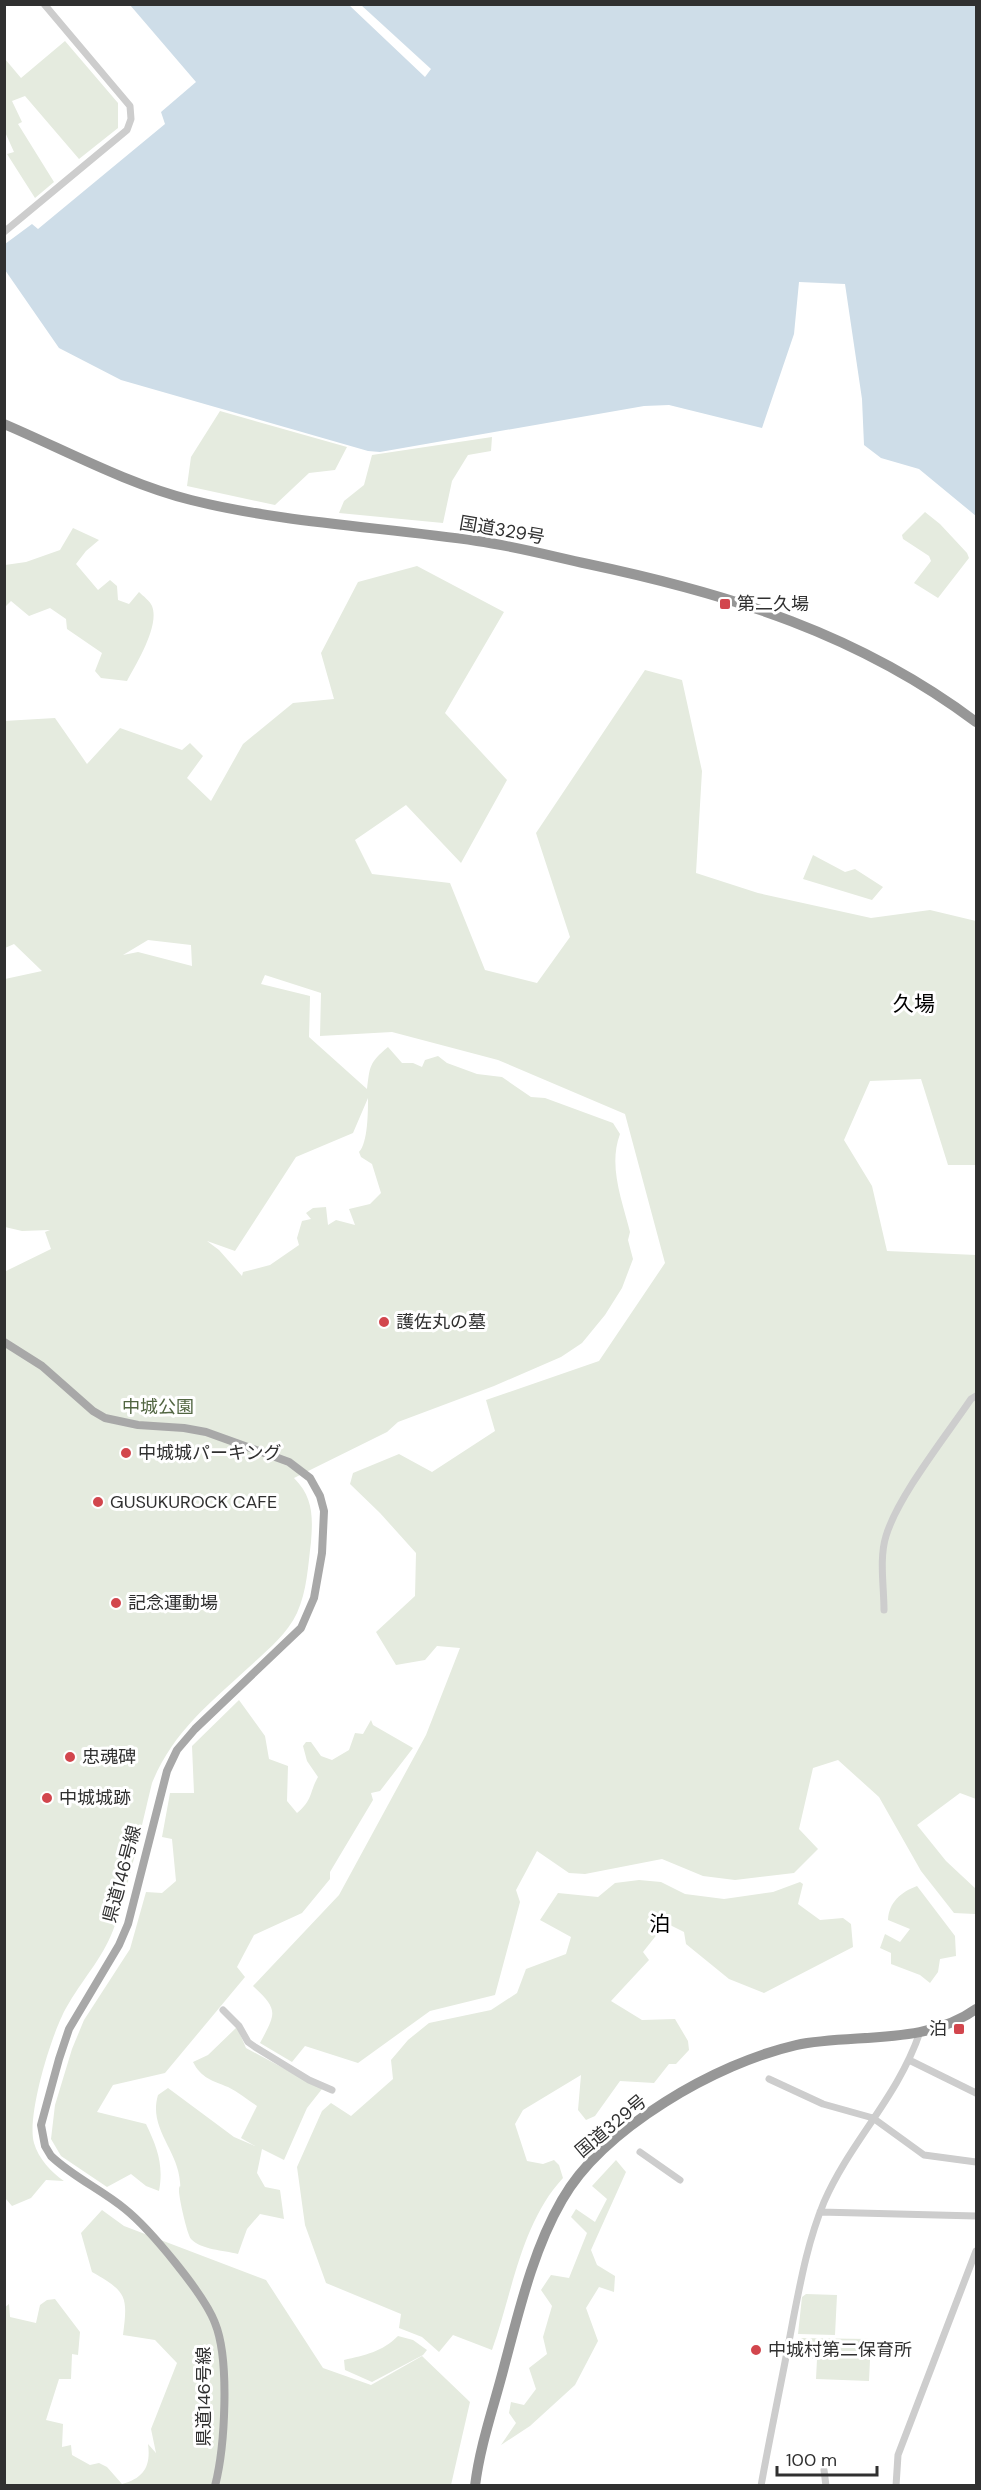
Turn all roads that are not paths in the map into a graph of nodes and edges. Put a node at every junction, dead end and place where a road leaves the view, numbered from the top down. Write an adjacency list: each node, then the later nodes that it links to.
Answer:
1 (44, 4): 2 (street)
2 (6, 228)
3 (4, 424): 4 (highway, 国道329号)
4 (976, 722)
5 (4, 1341): 23 (main road, 県道146号線)
6 (976, 1396): 7 (street)
7 (884, 1610)
8 (223, 2010): 13 (street)
9 (976, 2010): 10 (highway, 国道329号)
10 (920, 2032): 11 (street); 24 (highway, 国道329号)
11 (909, 2060): 14 (street); 15 (street)
12 (769, 2079): 15 (street)
13 (332, 2090)
14 (976, 2094)
15 (875, 2120): 17 (street); 19 (street)
16 (640, 2152): 18 (street)
17 (976, 2162)
18 (680, 2180)
19 (820, 2212): 20 (street); 25 (street)
20 (976, 2216)
21 (976, 2251): 27 (street)
22 (824, 2470): 26 (street)
23 (215, 2486)
24 (475, 2486)
25 (761, 2486)
26 (826, 2486)
27 (896, 2486)

